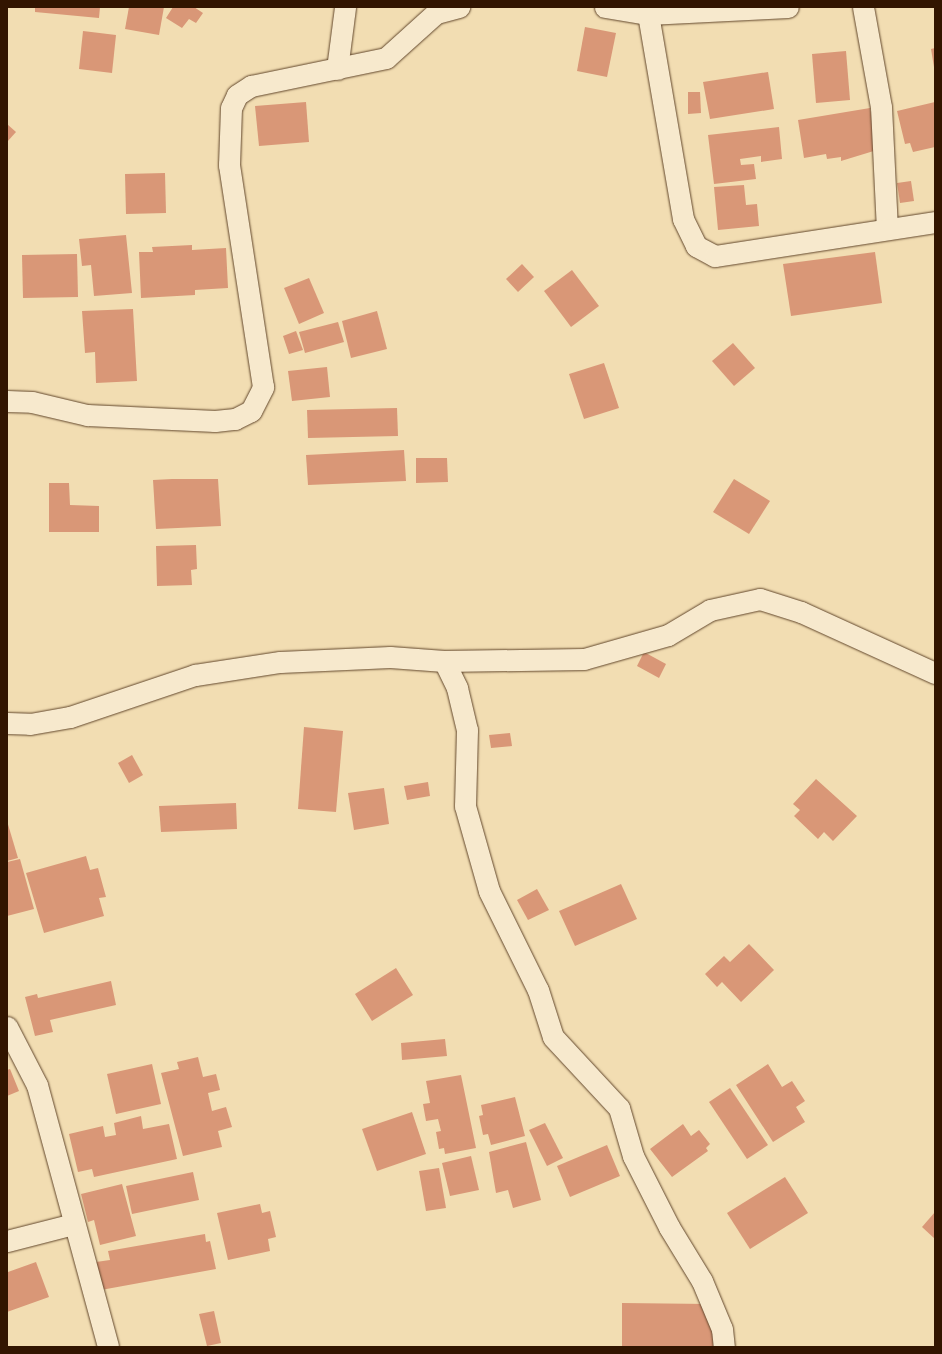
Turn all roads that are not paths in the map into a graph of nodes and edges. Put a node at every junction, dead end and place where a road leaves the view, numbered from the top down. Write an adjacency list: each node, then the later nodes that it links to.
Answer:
1 (345, 7): 7 (street)
2 (459, 7): 7 (street)
3 (605, 7): 6 (street)
4 (788, 7): 6 (street)
5 (863, 7): 9 (street)
6 (648, 14): 9 (street)
7 (337, 69): 10 (street)
8 (935, 222): 9 (street)
9 (887, 228)
10 (7, 401)
11 (444, 661): 12 (street); 13 (street); 18 (street)
12 (935, 673)
13 (7, 722)
14 (7, 1027): 15 (street)
15 (73, 1224): 16 (street); 17 (street)
16 (7, 1241)
17 (108, 1347)
18 (724, 1347)

